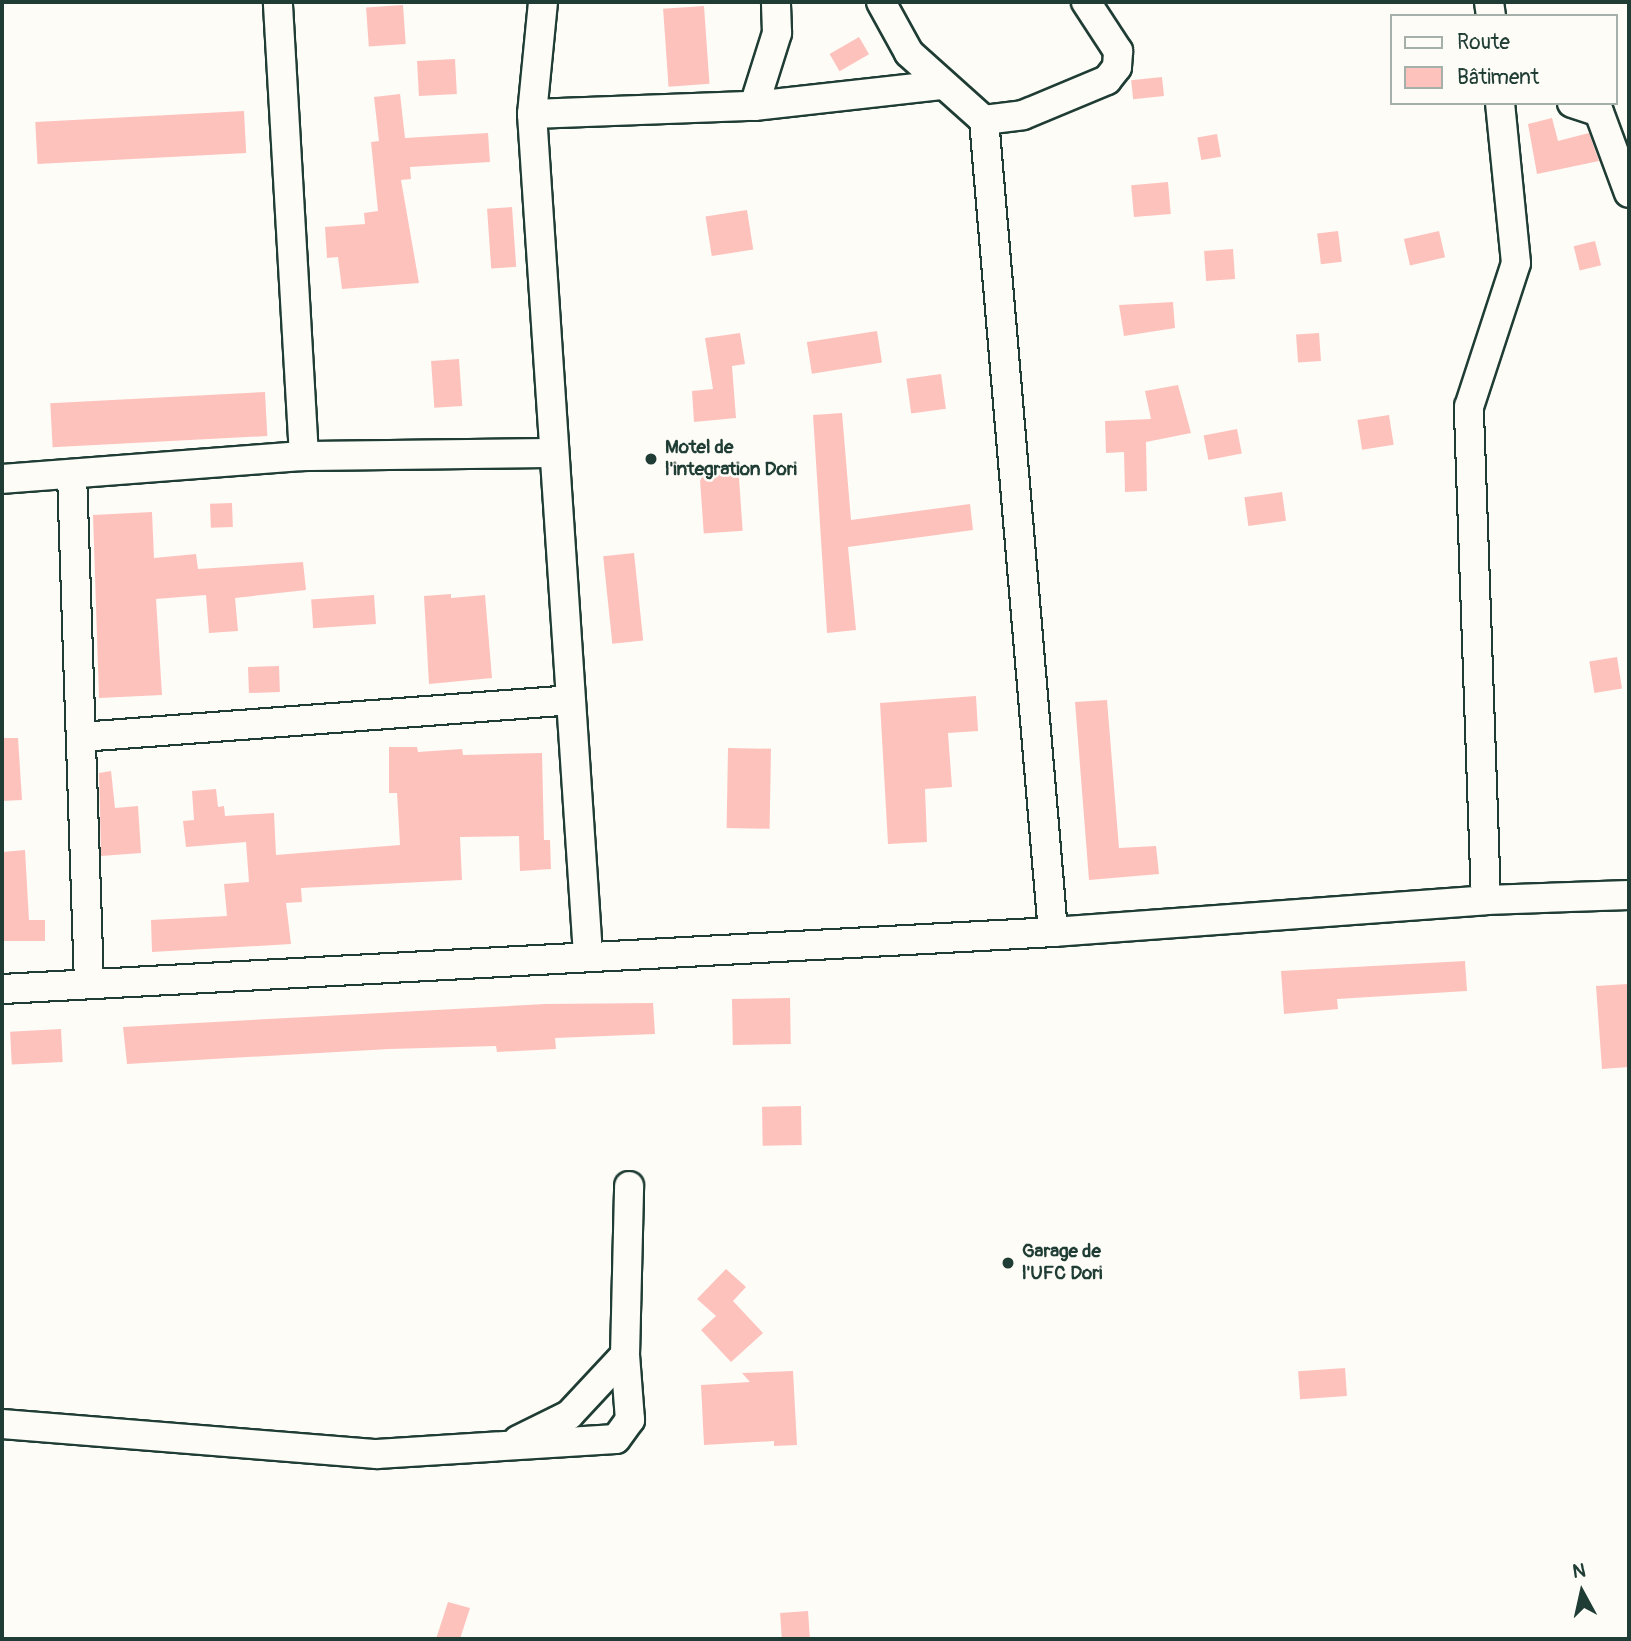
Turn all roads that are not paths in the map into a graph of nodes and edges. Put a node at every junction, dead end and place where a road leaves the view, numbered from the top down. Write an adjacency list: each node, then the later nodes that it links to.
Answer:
1 (278, 2): 14 (street)
2 (543, 2): 10 (street)
3 (776, 2): 9 (street)
4 (881, 2): 6 (street)
5 (1086, 2): 11 (street)
6 (941, 85): 9 (street); 11 (street)
7 (1500, 105): 20 (street)
8 (1578, 105): 12 (street)
9 (754, 106): 10 (street)
10 (532, 114): 13 (street)
11 (984, 120): 21 (street)
12 (1629, 193)
13 (554, 453): 14 (street); 17 (street)
14 (304, 456): 15 (street)
15 (72, 474): 16 (street); 18 (street)
16 (2, 479)
17 (570, 700): 18 (street); 22 (street)
18 (81, 737): 23 (street)
19 (1629, 895): 20 (street)
20 (1486, 900): 21 (street)
21 (1053, 932): 22 (street)
22 (588, 955): 23 (street)
23 (89, 984): 24 (street)
24 (2, 989)
25 (629, 1186): 26 (street)
26 (625, 1355): 28 (street); 28 (street)
27 (2, 1423): 28 (street)
28 (503, 1447)

